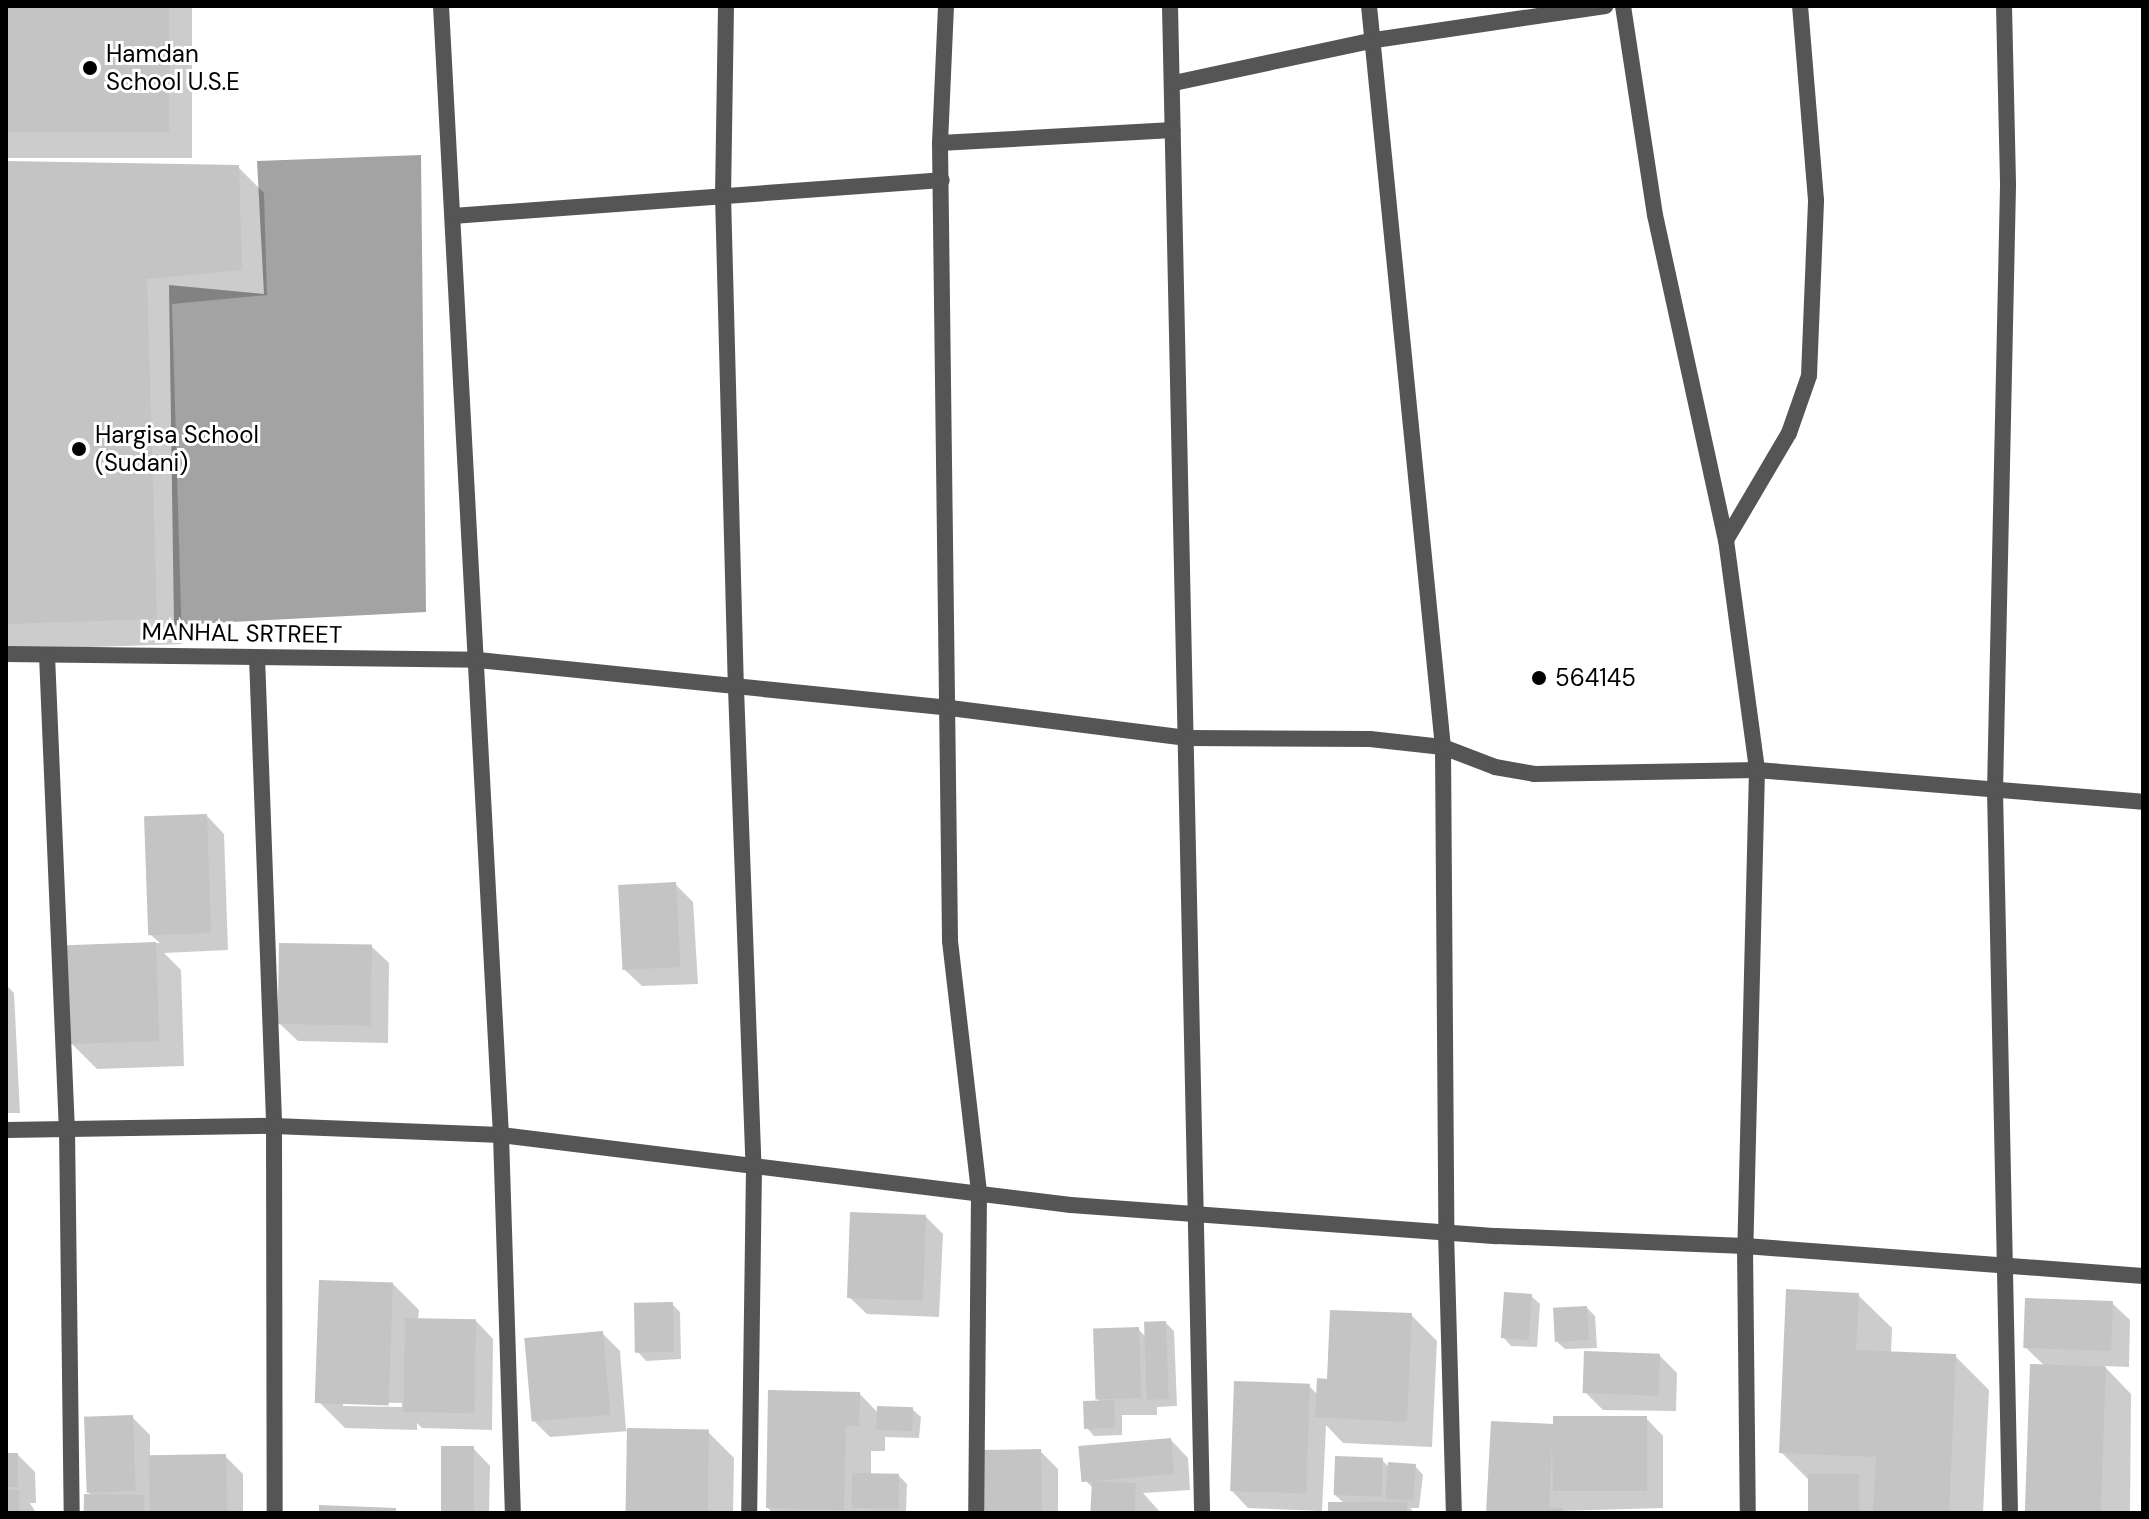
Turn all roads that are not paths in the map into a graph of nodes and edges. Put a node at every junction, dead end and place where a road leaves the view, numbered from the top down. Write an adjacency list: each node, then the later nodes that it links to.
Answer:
1 (441, 6): 16 (street)
2 (726, 6): 15 (street)
3 (946, 6): 13 (street)
4 (1170, 6): 11 (street)
5 (1369, 6): 10 (street)
6 (1606, 6): 10 (street)
7 (1623, 6): 17 (street)
8 (1800, 6): 17 (street)
9 (2004, 6): 27 (street)
10 (1375, 40): 11 (street); 25 (street)
11 (1174, 83): 12 (street)
12 (1173, 130): 13 (street); 24 (street)
13 (940, 143): 14 (street)
14 (942, 180): 15 (street); 23 (street)
15 (723, 195): 16 (street); 22 (street)
16 (453, 216): 21 (street)
17 (1726, 540): 26 (street)
18 (6, 654): 19 (street, MANHAL SRTREET)
19 (47, 655): 20 (street, MANHAL SRTREET); 30 (street)
20 (257, 657): 21 (street, MANHAL SRTREET); 29 (street)
21 (478, 660): 22 (street, MANHAL SRTREET); 32 (street)
22 (736, 688): 23 (street, MANHAL SRTREET); 33 (street)
23 (950, 708): 24 (street, MANHAL SRTREET); 34 (street)
24 (1187, 738): 25 (street, MANHAL SRTREET); 35 (street)
25 (1443, 747): 26 (street, MANHAL SRTREET); 36 (street)
26 (1757, 770): 27 (street, MANHAL SRTREET); 37 (street)
27 (1995, 790): 28 (street, MANHAL SRTREET); 38 (street)
28 (2143, 802)
29 (274, 1126): 30 (street); 32 (street); 41 (street)
30 (67, 1129): 31 (street); 40 (street)
31 (6, 1130)
32 (501, 1135): 33 (street); 42 (street)
33 (754, 1168): 34 (street); 43 (street)
34 (979, 1192): 35 (street); 44 (street)
35 (1198, 1216): 36 (street); 45 (street)
36 (1446, 1231): 37 (street); 46 (street)
37 (1745, 1246): 38 (street); 47 (street)
38 (2005, 1265): 39 (street); 48 (street)
39 (2143, 1276)
40 (72, 1513)
41 (275, 1513)
42 (513, 1513)
43 (749, 1513)
44 (976, 1513)
45 (1202, 1513)
46 (1454, 1513)
47 (1748, 1513)
48 (2010, 1513)

